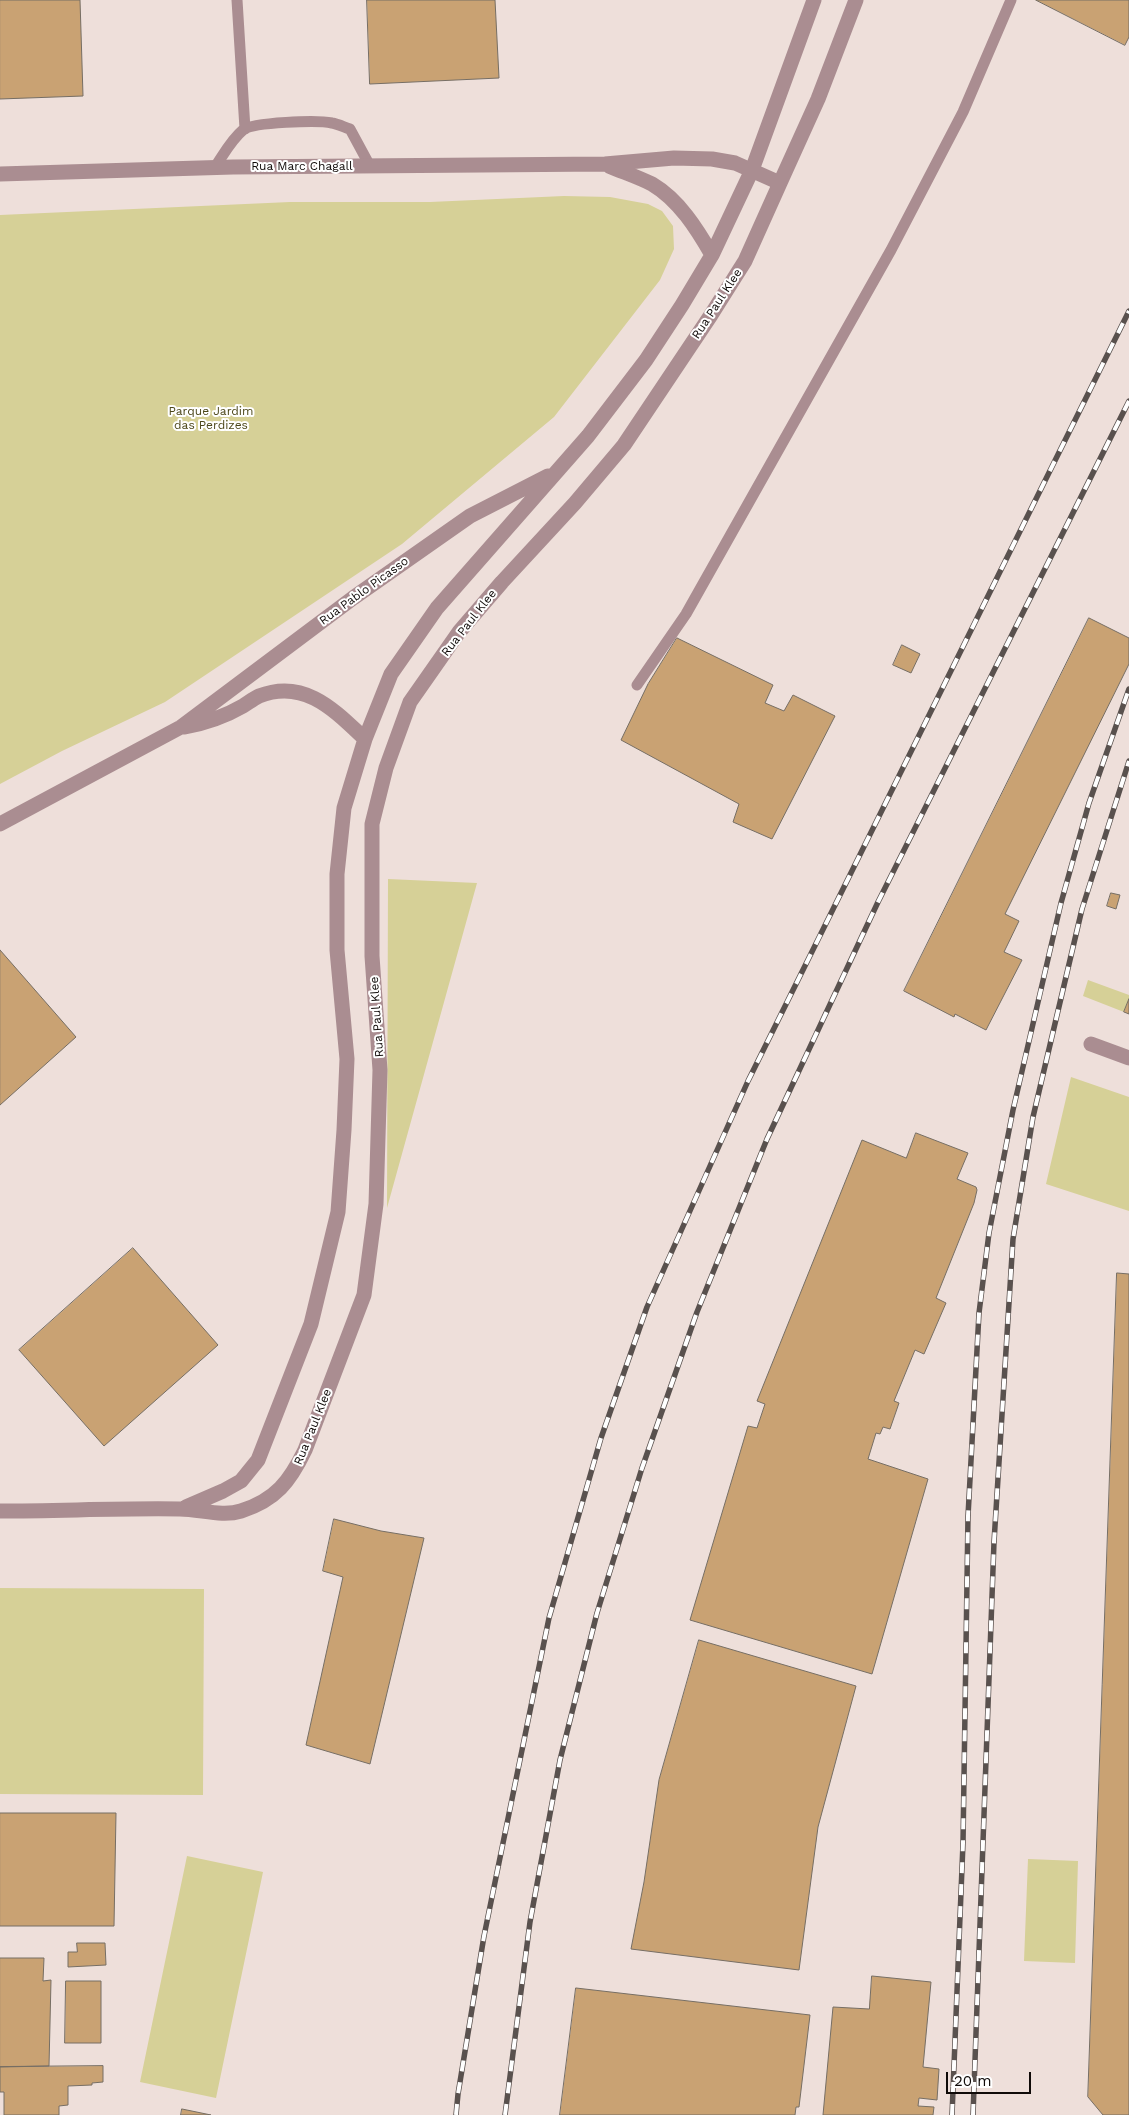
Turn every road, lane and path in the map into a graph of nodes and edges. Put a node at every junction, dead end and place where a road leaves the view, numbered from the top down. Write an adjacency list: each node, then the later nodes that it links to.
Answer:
1 (237, 0): 5 (lane)
2 (814, 0): 9 (street)
3 (856, 0): 11 (street, Rua Paul Klee)
4 (1011, 0): 14 (lane)
5 (245, 129): 7 (lane); 8 (lane)
6 (605, 164): 7 (street, Rua Marc Chagall); 9 (street, Rua Marc Chagall); 12 (street, Rua Marc Chagall)
7 (370, 166): 8 (street, Rua Marc Chagall)
8 (215, 167): 10 (street, Rua Marc Chagall)
9 (752, 170): 11 (street, Rua Marc Chagall); 12 (street)
10 (0, 174)
11 (780, 183): 20 (street, Rua Paul Klee)
12 (712, 255): 13 (street)
13 (557, 471): 15 (street, Rua Pablo Picasso); 16 (street)
14 (637, 685)
15 (181, 727): 16 (street, Rua Pablo Picasso); 17 (street, Rua Pablo Picasso)
16 (365, 739): 20 (street)
17 (0, 824)
18 (1092, 1044): 19 (street)
19 (1129, 1058)
20 (182, 1509): 21 (street, Rua Paul Klee)
21 (0, 1511)

